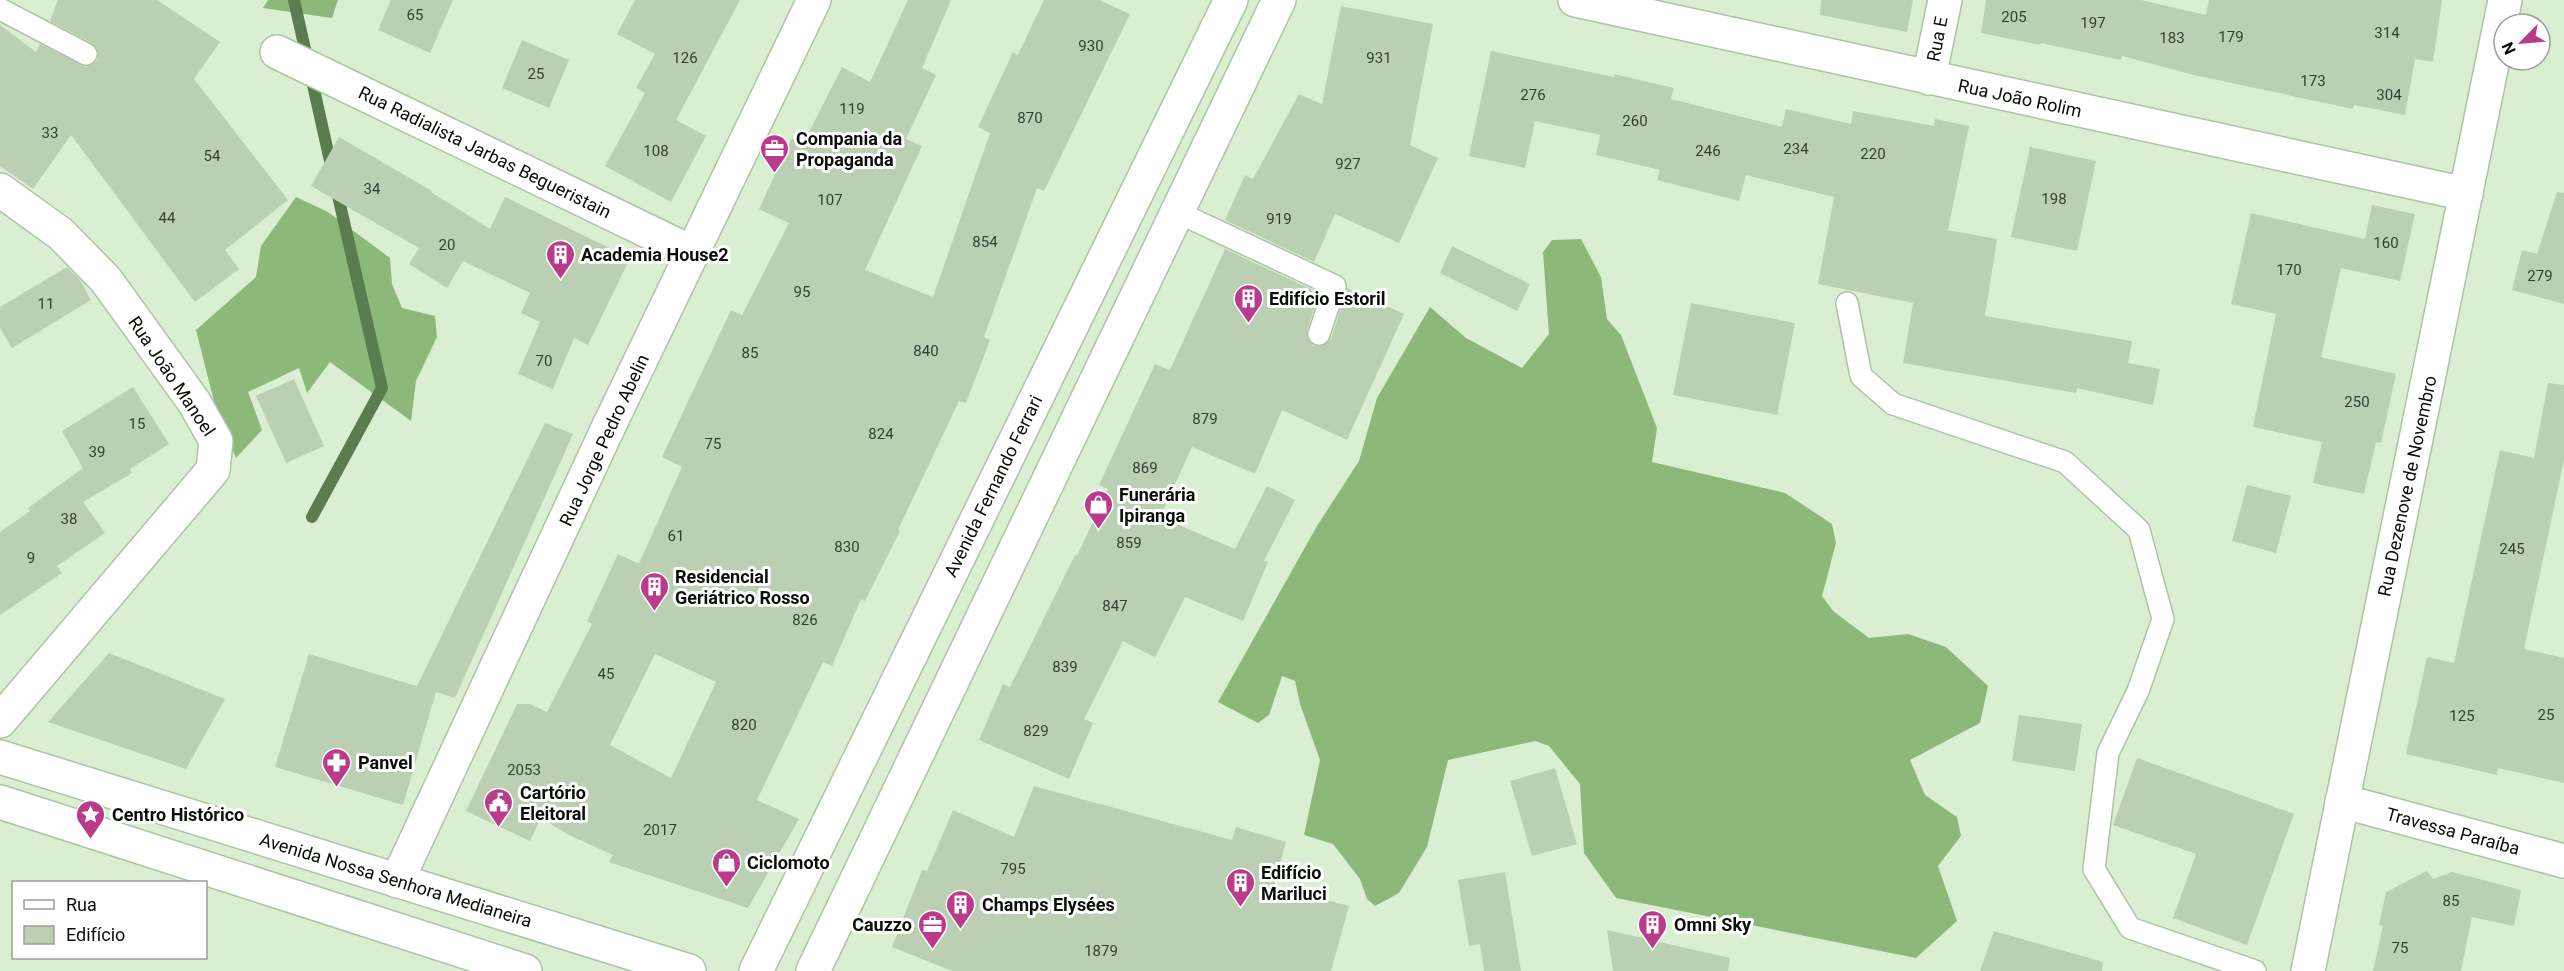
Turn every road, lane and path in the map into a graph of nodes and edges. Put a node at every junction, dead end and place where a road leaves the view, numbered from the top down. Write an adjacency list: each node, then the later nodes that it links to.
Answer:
1 (814, 0): 14 (street, Rua Jorge Pedro Abelin)
2 (1231, 0): 25 (street, Avenida Fernando Ferrari)
3 (1279, 0): 13 (street)
4 (1575, 0): 10 (street, Rua João Rolim)
5 (1945, 0): 10 (street, Rua E)
6 (2505, 0): 12 (street, Rua Dezenove de Novembro)
7 (0, 9): 9 (lane)
8 (277, 52): 14 (street, Rua Radialista Jarbas Begueristain)
9 (86, 54)
10 (1929, 78): 12 (street, Rua João Rolim)
11 (0, 190): 17 (street, Rua João Manoel)
12 (2466, 194): 19 (street, Rua Dezenove de Novembro)
13 (1177, 212): 16 (lane); 26 (street)
14 (693, 253): 22 (street, Rua Jorge Pedro Abelin)
15 (1847, 303): 27 (lane)
16 (1319, 334)
17 (0, 721)
18 (0, 757): 22 (street, Avenida Nossa Senhora Medianeira)
19 (2342, 801): 21 (street, Travessa Paraíba); 28 (street, Rua Dezenove de Novembro)
20 (0, 802): 23 (street)
21 (2564, 861)
22 (397, 881): 24 (street, Avenida Nossa Senhora Medianeira)
23 (525, 971)
24 (689, 971)
25 (756, 971)
26 (813, 971)
27 (2255, 971)
28 (2308, 971)

